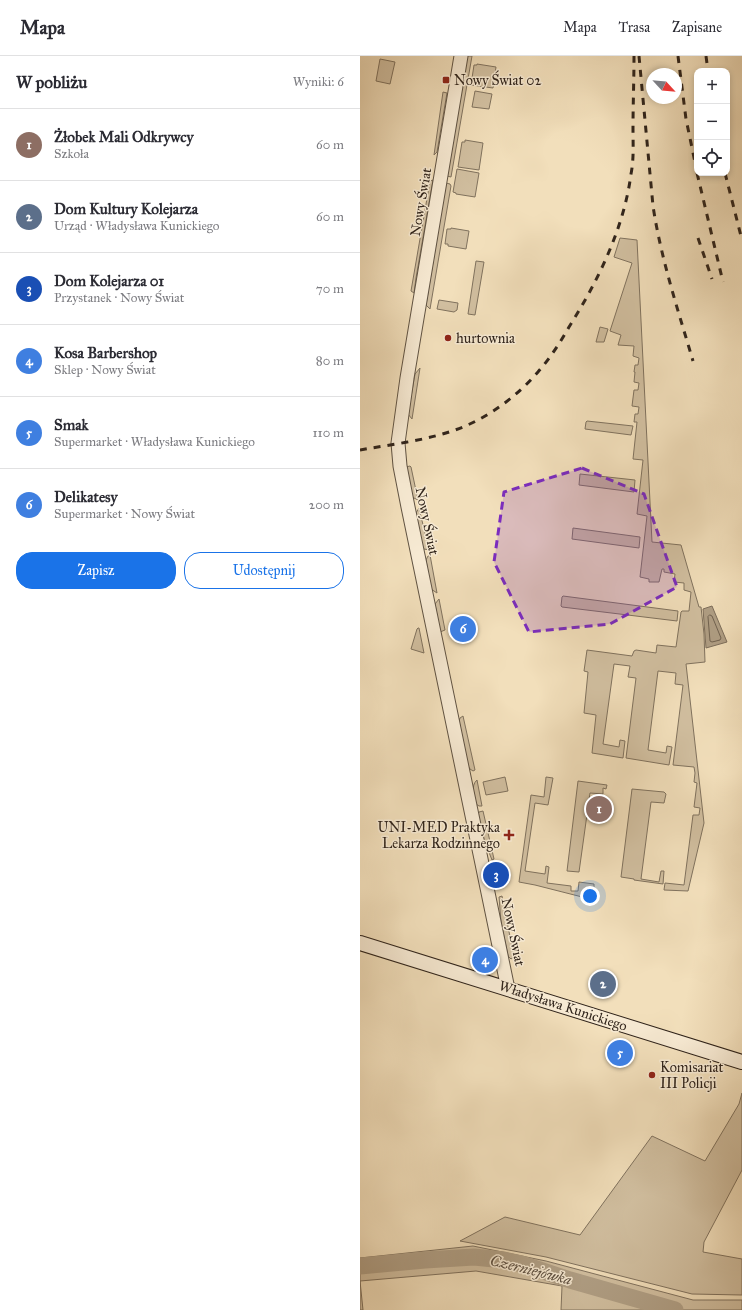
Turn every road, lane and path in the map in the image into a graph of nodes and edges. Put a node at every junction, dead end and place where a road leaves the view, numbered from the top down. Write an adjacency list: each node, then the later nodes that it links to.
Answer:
1 (461, 56): 3 (street, Nowy Świat)
2 (360, 943): 3 (main road, Władysława Kunickiego)
3 (508, 988): 4 (main road, Władysława Kunickiego)
4 (742, 1062)

